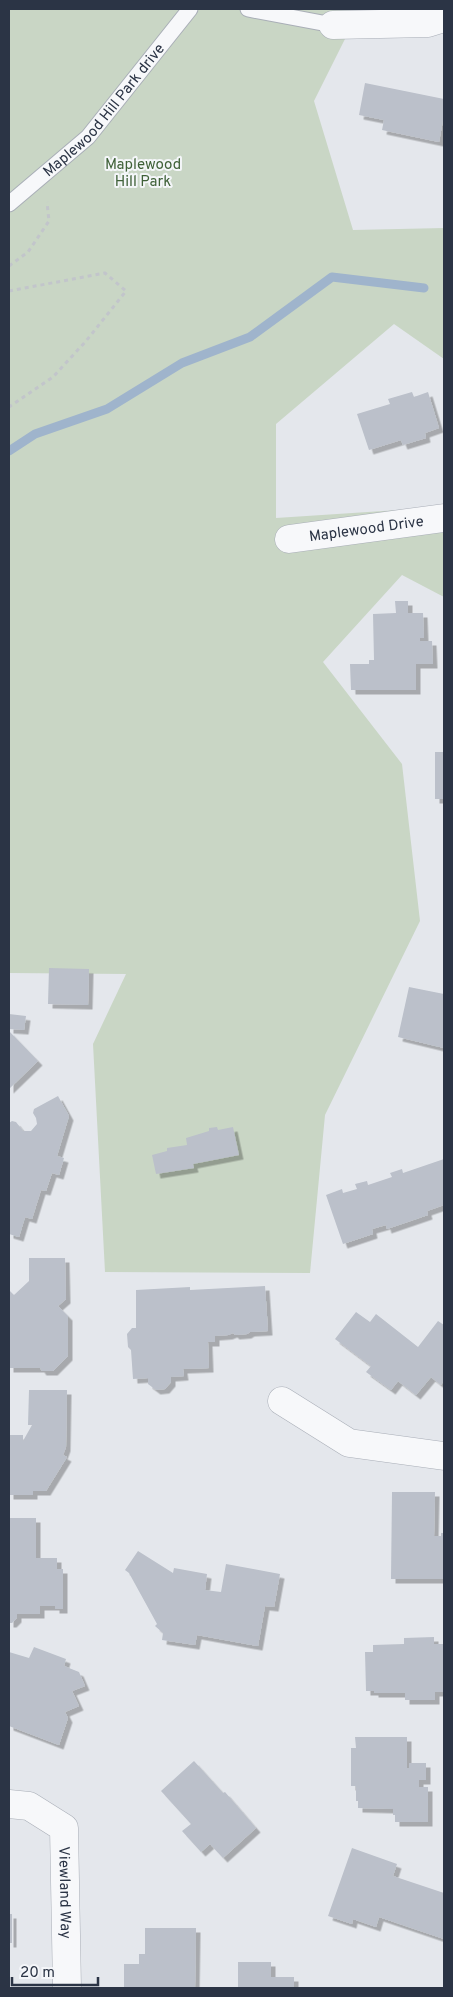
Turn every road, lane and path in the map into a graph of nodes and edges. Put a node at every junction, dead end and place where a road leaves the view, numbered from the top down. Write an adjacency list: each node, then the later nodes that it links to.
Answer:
1 (190, 9): 5 (lane, Maplewood Hill Park drive)
2 (248, 9): 4 (lane)
3 (444, 18): 4 (street)
4 (333, 25)
5 (44, 174): 6 (lane, Maplewood Hill Park drive); 7 (path)
6 (9, 204)
7 (9, 266)
8 (9, 291): 9 (path)
9 (9, 407)
10 (444, 518): 11 (street, Maplewood Drive)
11 (289, 539)
12 (282, 1401): 13 (street)
13 (444, 1456)
14 (9, 1804): 15 (street, Viewland Way)
15 (67, 1988)

